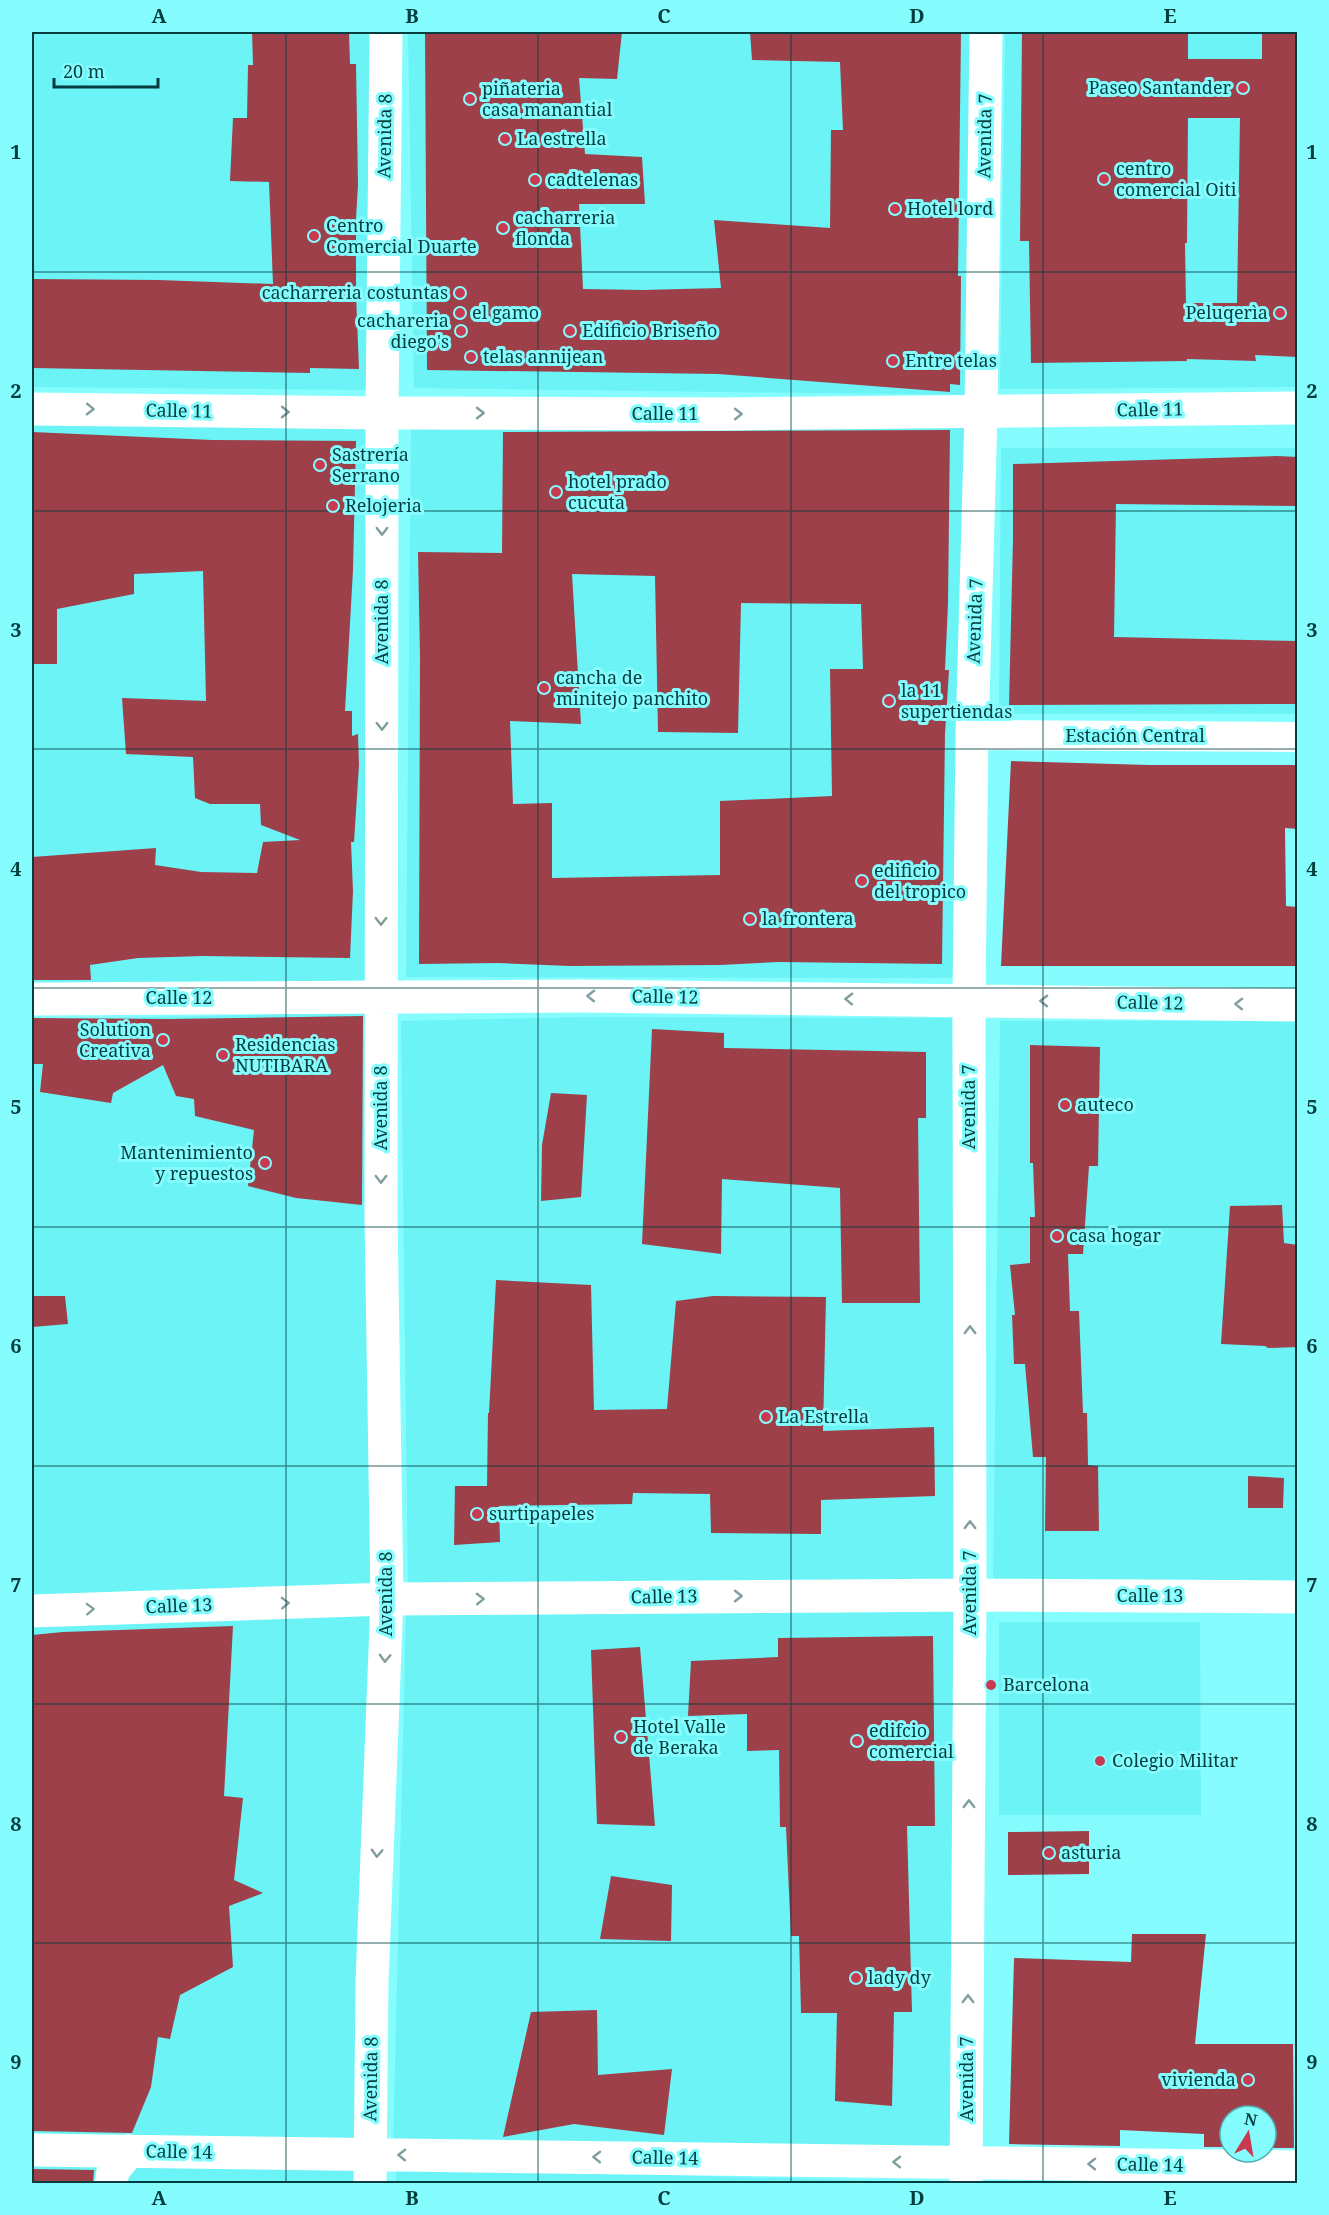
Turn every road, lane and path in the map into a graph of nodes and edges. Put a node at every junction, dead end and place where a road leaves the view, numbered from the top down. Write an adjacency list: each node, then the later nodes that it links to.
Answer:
1 (386, 32): 5 (street, Avenida 8)
2 (986, 32): 6 (street, Avenida 7)
3 (1298, 408): 6 (street, Calle 11)
4 (32, 409): 5 (street, Calle 11, one-way to 5)
5 (382, 413): 6 (street, Calle 11, one-way to 6); 9 (street, Avenida 8, one-way to 9)
6 (981, 413): 7 (street, Avenida 7)
7 (972, 735): 8 (street, Estación Central); 11 (street, Avenida 7)
8 (1298, 737)
9 (381, 996): 10 (street, Calle 12); 11 (street, Calle 12, one-way to 9); 15 (street, Avenida 8, one-way to 15)
10 (32, 999)
11 (969, 1000): 12 (street, Calle 12, one-way to 11); 13 (street, Avenida 7, one-way to 11)
12 (1298, 1005)
13 (970, 1595): 14 (street, Calle 13); 15 (street, Calle 13, one-way to 13); 21 (street, Avenida 7, one-way to 13)
14 (1298, 1597)
15 (387, 1599): 16 (street, Calle 13, one-way to 15); 20 (street, Avenida 8, one-way to 20)
16 (32, 1611)
17 (32, 2151): 18 (street, Calle 14)
18 (129, 2151): 20 (street, Calle 14); 22 (street)
19 (1298, 2167): 21 (street, Calle 14, one-way to 21)
20 (370, 2169): 21 (street, Calle 14, one-way to 20)
21 (966, 2173)
22 (111, 2184)

